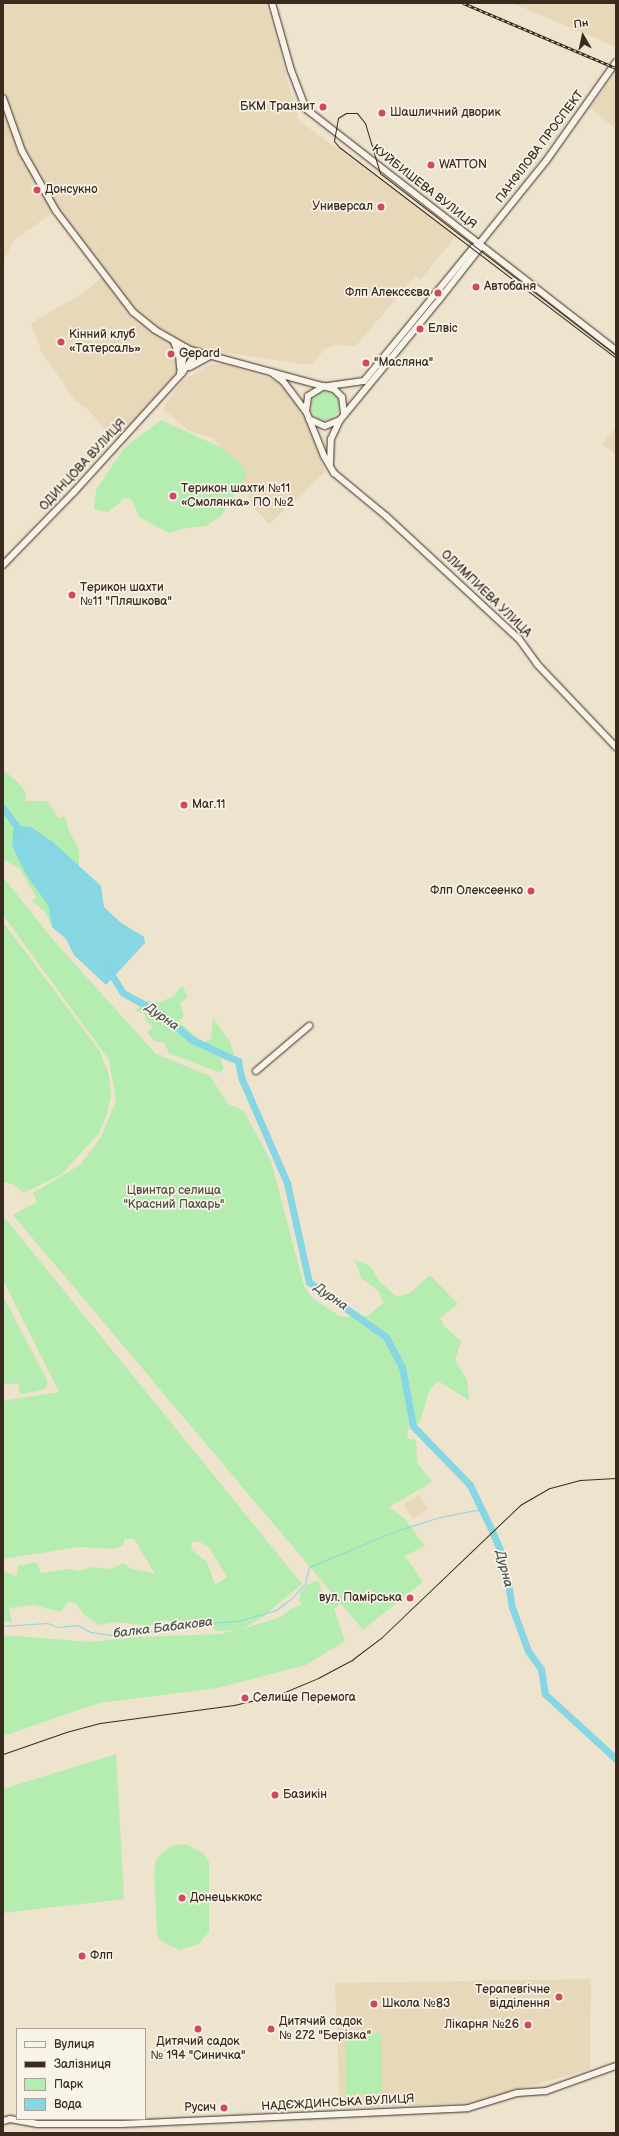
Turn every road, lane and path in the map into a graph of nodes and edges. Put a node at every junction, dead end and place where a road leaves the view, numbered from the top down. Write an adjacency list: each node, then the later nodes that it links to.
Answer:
1 (272, 3): 4 (main road, КУЙБИШЕВА ВУЛИЦЯ)
2 (616, 62): 4 (main road, ПАНФІЛОВА ПРОСПЕКТ)
3 (3, 98): 5 (main road)
4 (477, 245): 7 (main road, КУЙБИШЕВА ВУЛИЦЯ); 12 (main road, ПАНФІЛОВА ПРОСПЕКТ); 14 (main road)
5 (174, 342): 6 (main road); 11 (main road)
6 (186, 348): 8 (main road); 11 (main road, ОДИНЦОВА ВУЛИЦЯ)
7 (616, 350)
8 (196, 352): 9 (main road); 11 (main road, ОДИНЦОВА ВУЛИЦЯ)
9 (211, 356): 10 (main road); 11 (main road)
10 (271, 372): 12 (main road); 13 (main road)
11 (180, 374): 18 (main road, ОДИНЦОВА ВУЛИЦЯ)
12 (325, 386): 13 (main road); 14 (main road)
13 (306, 411): 15 (main road)
14 (344, 414): 16 (main road)
15 (309, 419): 16 (main road); 17 (main road)
16 (340, 420): 17 (main road)
17 (330, 468): 19 (main road, ОЛИМПИЕВА УЛИЦА)
18 (3, 565)
19 (616, 747)
20 (309, 1026): 21 (main road)
21 (256, 1071)
22 (616, 2066): 24 (main road, НАДЄЖДИНСЬКА ВУЛИЦЯ)
23 (16, 2119): 25 (main road, НАДЄЖДИНСЬКА ВУЛИЦЯ)
24 (19, 2120)
25 (3, 2121)

